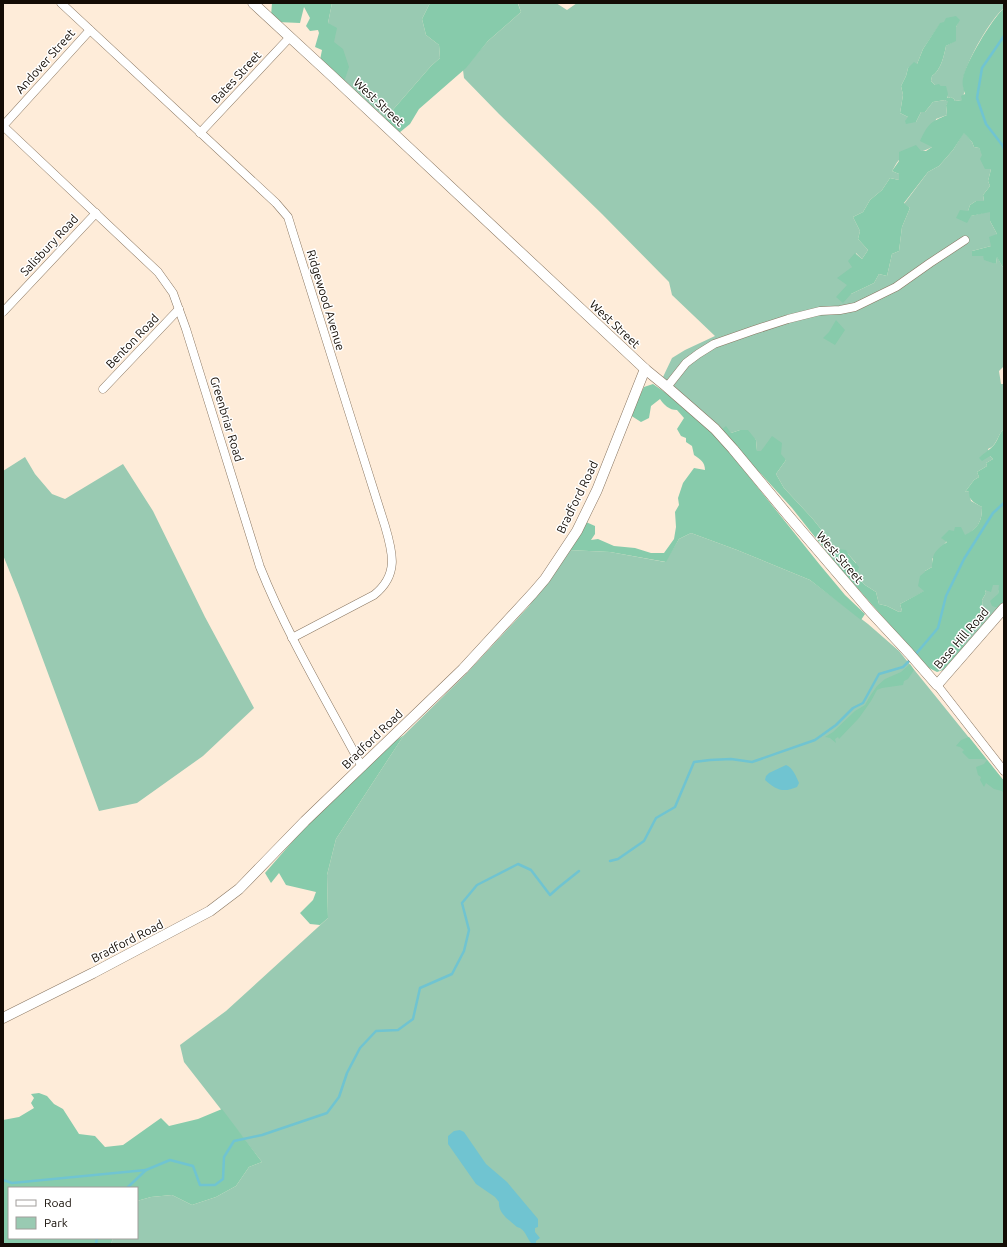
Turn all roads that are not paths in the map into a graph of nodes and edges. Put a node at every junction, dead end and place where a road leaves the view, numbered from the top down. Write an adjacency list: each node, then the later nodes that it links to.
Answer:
1 (61, 3): 3 (street, Ridgewood Avenue)
2 (252, 3): 4 (street, West Street)
3 (90, 30): 5 (street, Andover Street); 6 (street, Ridgewood Avenue)
4 (290, 37): 6 (street, Bates Street); 11 (street, West Street)
5 (3, 126): 7 (street, Greenbriar Road)
6 (200, 133): 15 (street, Ridgewood Avenue)
7 (96, 213): 9 (street, Greenbriar Road); 10 (street, Salisbury Road)
8 (965, 240): 12 (street)
9 (179, 309): 13 (street, Benton Road); 15 (street, Greenbriar Road)
10 (3, 312)
11 (645, 369): 12 (street, West Street); 17 (street, Bradford Road)
12 (667, 387): 16 (street, West Street)
13 (103, 390)
14 (1004, 608): 16 (street, Base Hill Road)
15 (292, 638): 17 (street, Greenbriar Road)
16 (937, 685): 18 (street)
17 (362, 767): 19 (street, Bradford Road)
18 (1004, 771)
19 (3, 1018)

